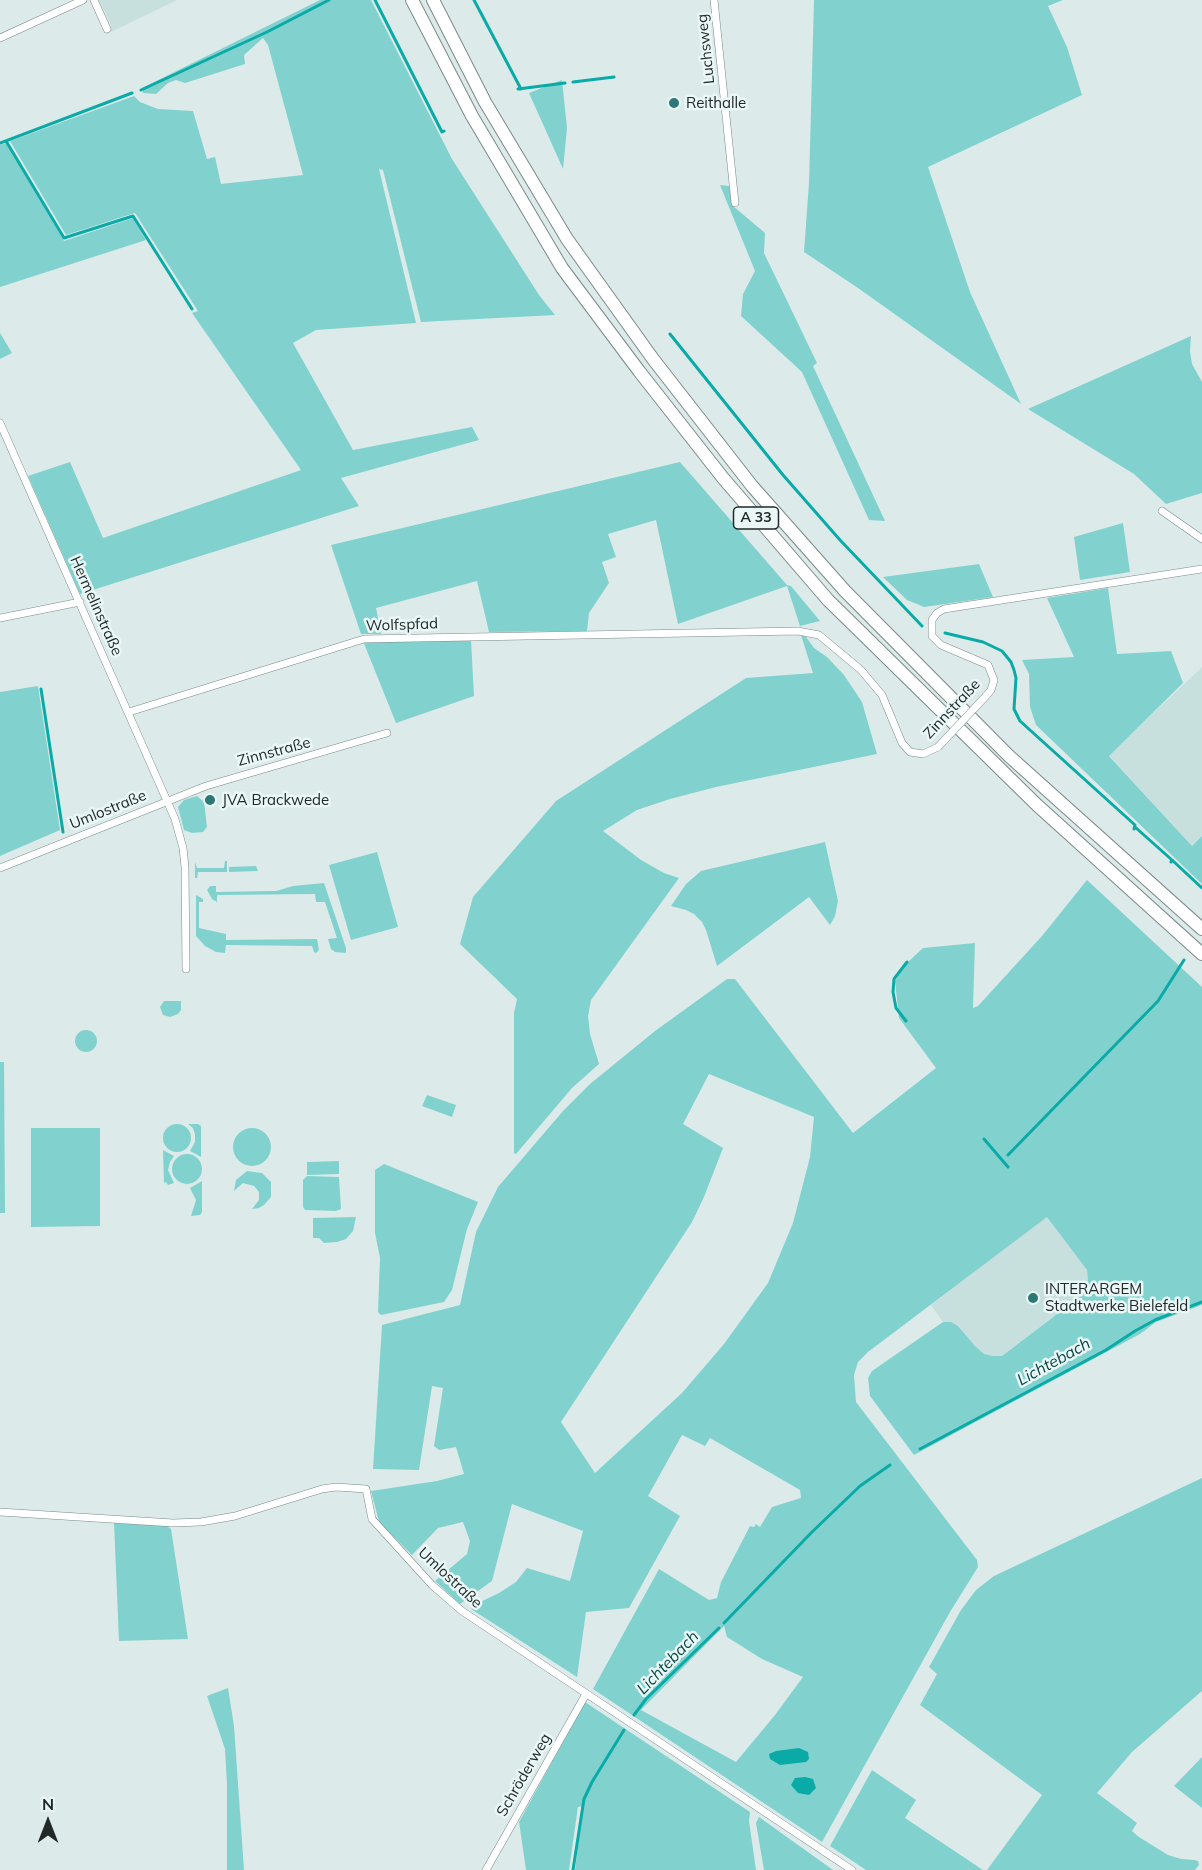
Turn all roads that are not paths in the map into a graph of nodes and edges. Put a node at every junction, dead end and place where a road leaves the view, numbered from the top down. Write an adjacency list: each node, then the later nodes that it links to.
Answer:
1 (83, 0): 7 (street)
2 (94, 0): 6 (street)
3 (412, 0): 21 (highway, A 33)
4 (433, 0): 20 (highway, A 33)
5 (714, 0): 8 (street, Luchsweg)
6 (107, 29)
7 (0, 38)
8 (735, 203)
9 (0, 423): 13 (street, Hermelinstraße)
10 (1162, 511): 11 (street)
11 (1202, 539)
12 (1202, 569): 15 (street, Zinnstraße, bridge)
13 (80, 602): 14 (street); 16 (street, Hermelinstraße)
14 (0, 618)
15 (650, 634): 16 (street, Wolfspfad)
16 (129, 712): 18 (street, Hermelinstraße)
17 (387, 733): 18 (street, Zinnstraße)
18 (168, 800): 19 (street, Umlostraße); 22 (street, Umlostraße)
19 (0, 868)
20 (1202, 929)
21 (1202, 954)
22 (186, 969)
23 (0, 1512): 24 (street, Umlostraße)
24 (586, 1694): 25 (street, Schröderweg); 26 (street, Umlostraße)
25 (486, 1870)
26 (852, 1870)

